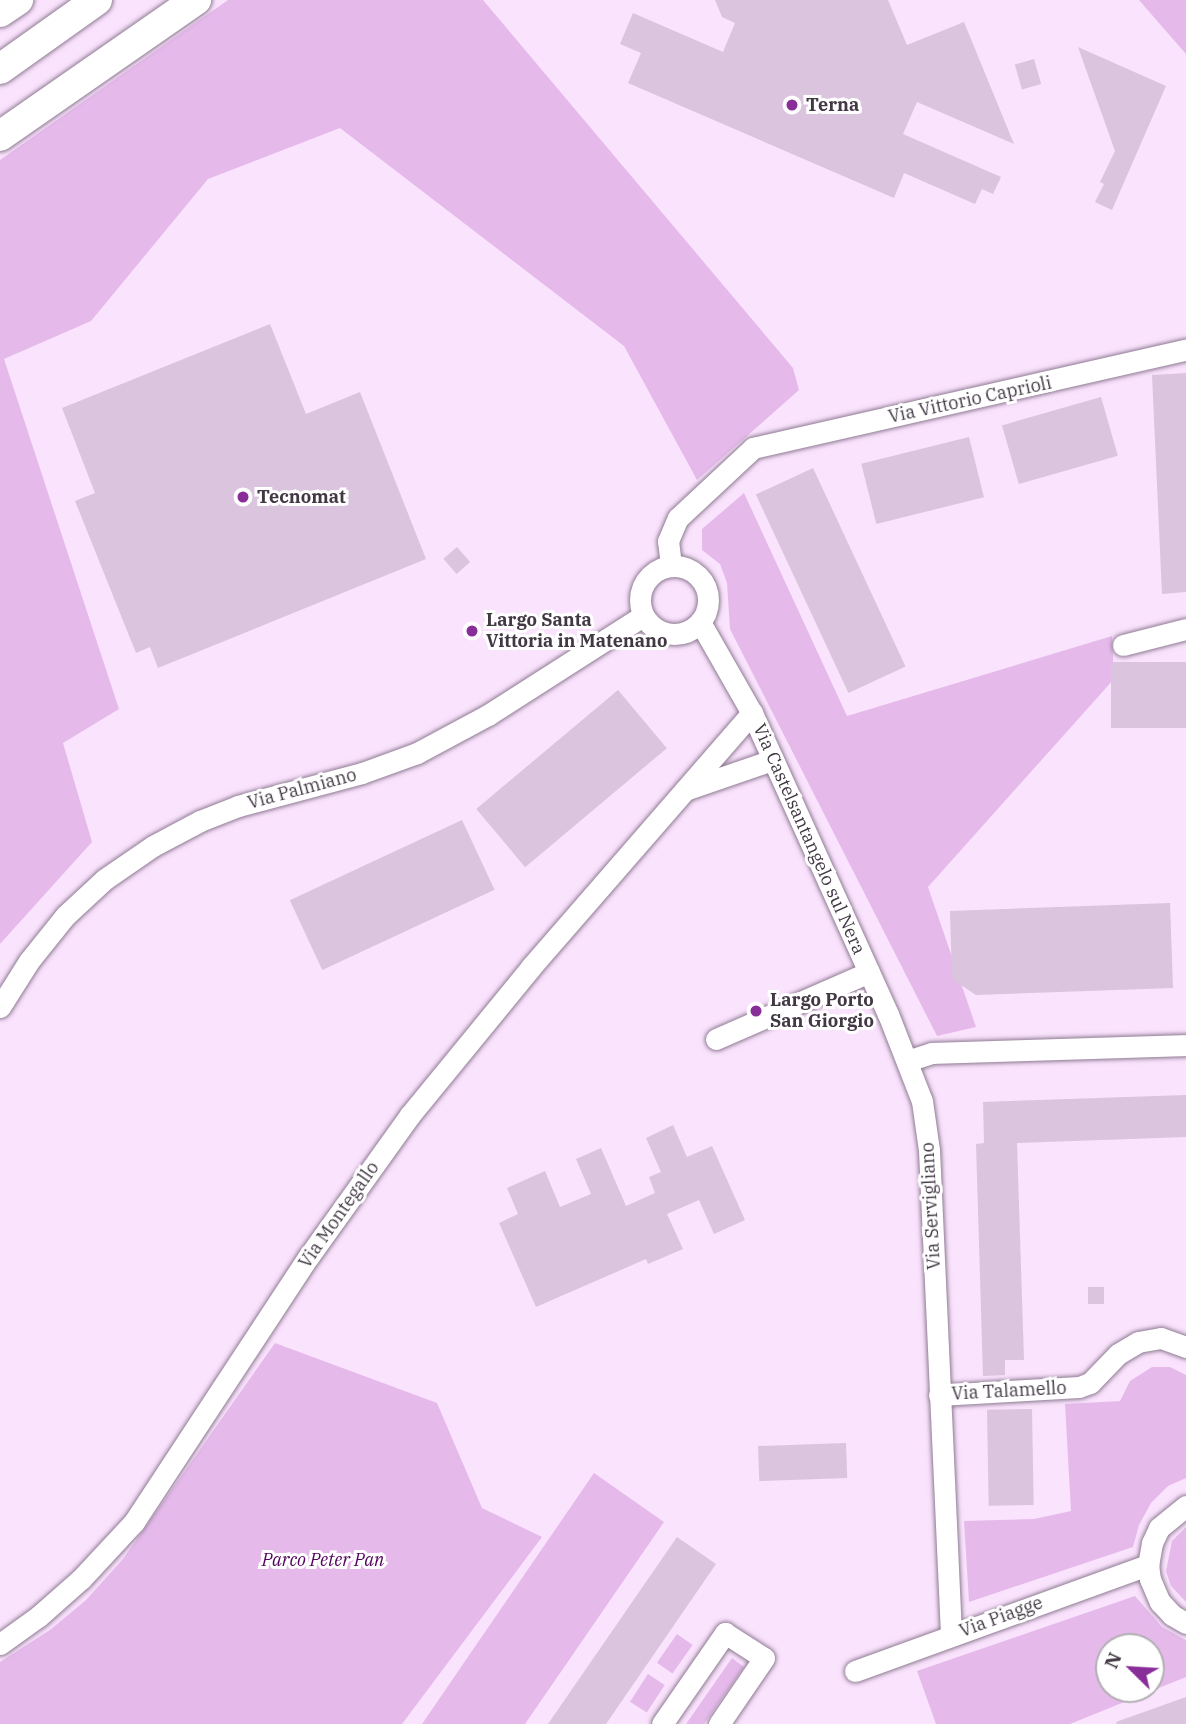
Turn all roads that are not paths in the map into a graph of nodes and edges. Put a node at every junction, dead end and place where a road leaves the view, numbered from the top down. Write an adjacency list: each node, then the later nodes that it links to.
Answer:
1 (18, 0): 4 (highway)
2 (97, 0): 5 (highway)
3 (196, 0): 6 (highway)
4 (0, 12)
5 (0, 69)
6 (0, 136)
7 (1186, 350): 8 (street, Via Vittorio Caprioli)
8 (671, 565): 9 (street); 10 (street)
9 (643, 616): 10 (street); 17 (street, Via Palmiano)
10 (701, 622): 13 (street, Via Castelsantangelo sul Nera)
11 (1186, 629): 12 (street)
12 (1123, 645)
13 (752, 713): 14 (street, Via Castelsantangelo sul Nera); 15 (street, Via Montegallo)
14 (772, 760): 15 (street, Via Montegallo); 16 (street, Via Castelsantangelo sul Nera)
15 (687, 789): 27 (street, Via Montegallo)
16 (869, 972): 18 (street); 20 (street, Via Castelsantangelo sul Nera)
17 (0, 1007)
18 (716, 1039)
19 (1186, 1045): 20 (street)
20 (907, 1061): 22 (street, Via Servigliano)
21 (1186, 1347): 22 (street, Via Talamello)
22 (939, 1395): 26 (street, Via Servigliano)
23 (1186, 1506): 24 (street)
24 (1148, 1565): 25 (street); 26 (street, Via Piagge)
25 (1186, 1623)
26 (951, 1635): 28 (street, Via Piagge)
27 (0, 1644)
28 (855, 1671)
29 (662, 1724): 30 (street)
30 (719, 1724)

